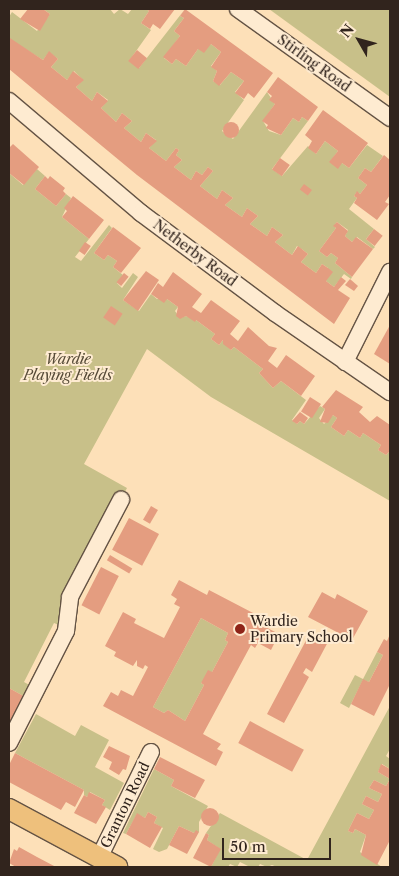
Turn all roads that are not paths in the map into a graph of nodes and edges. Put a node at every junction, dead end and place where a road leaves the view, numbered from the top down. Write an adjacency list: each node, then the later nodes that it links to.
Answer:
1 (238, 9): 3 (street, Stirling Road)
2 (9, 101): 5 (street, Netherby Road)
3 (390, 118)
4 (390, 272): 5 (street)
5 (345, 362): 6 (street, Netherby Road)
6 (390, 392)
7 (121, 500): 8 (street)
8 (9, 743)
9 (151, 752): 11 (street, Granton Road)
10 (9, 809): 11 (main road, Granton Road)
11 (99, 858): 12 (main road, Granton Road)
12 (117, 867)

